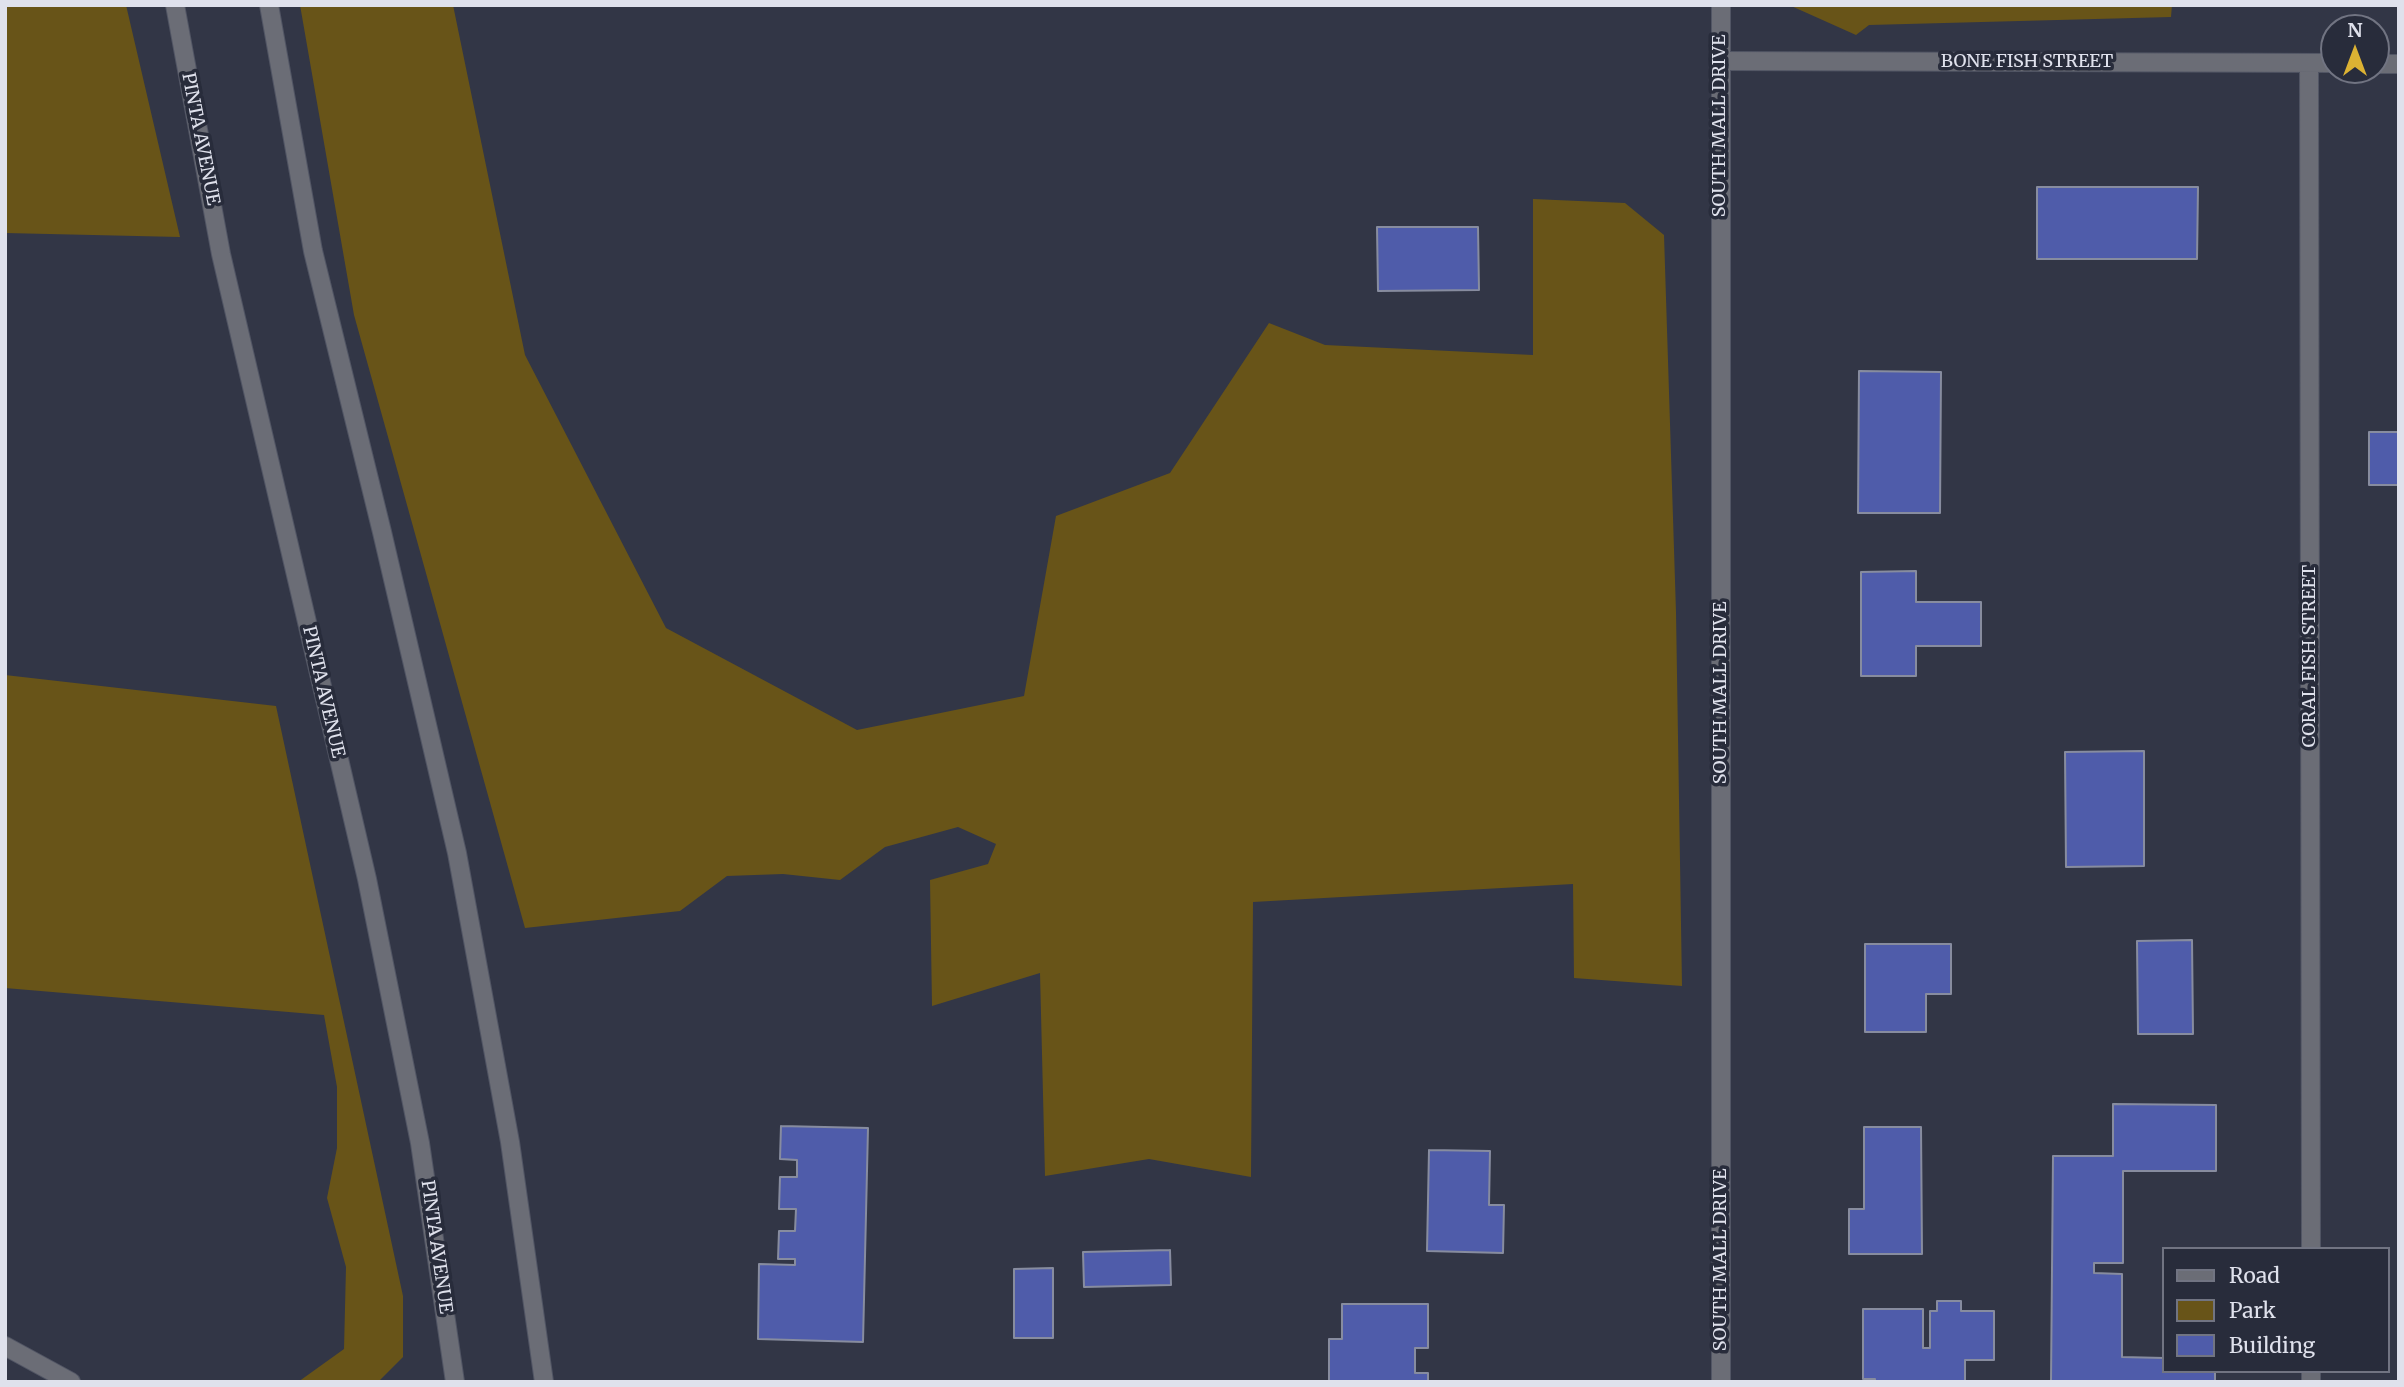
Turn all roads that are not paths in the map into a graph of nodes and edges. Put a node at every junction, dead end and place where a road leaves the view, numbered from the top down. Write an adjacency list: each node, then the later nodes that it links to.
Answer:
1 (175, 5): 10 (street, PINTA AVENUE)
2 (269, 5): 11 (street)
3 (1721, 5): 4 (street, SOUTH MALL DRIVE)
4 (1720, 61): 5 (street, BONE FISH STREET); 12 (street, SOUTH MALL DRIVE)
5 (2309, 63): 6 (street, BONE FISH STREET); 7 (street, CORAL FISH STREET)
6 (2320, 63)
7 (2311, 1247)
8 (5, 1346): 9 (street)
9 (71, 1382)
10 (455, 1382)
11 (544, 1382)
12 (1721, 1382)

